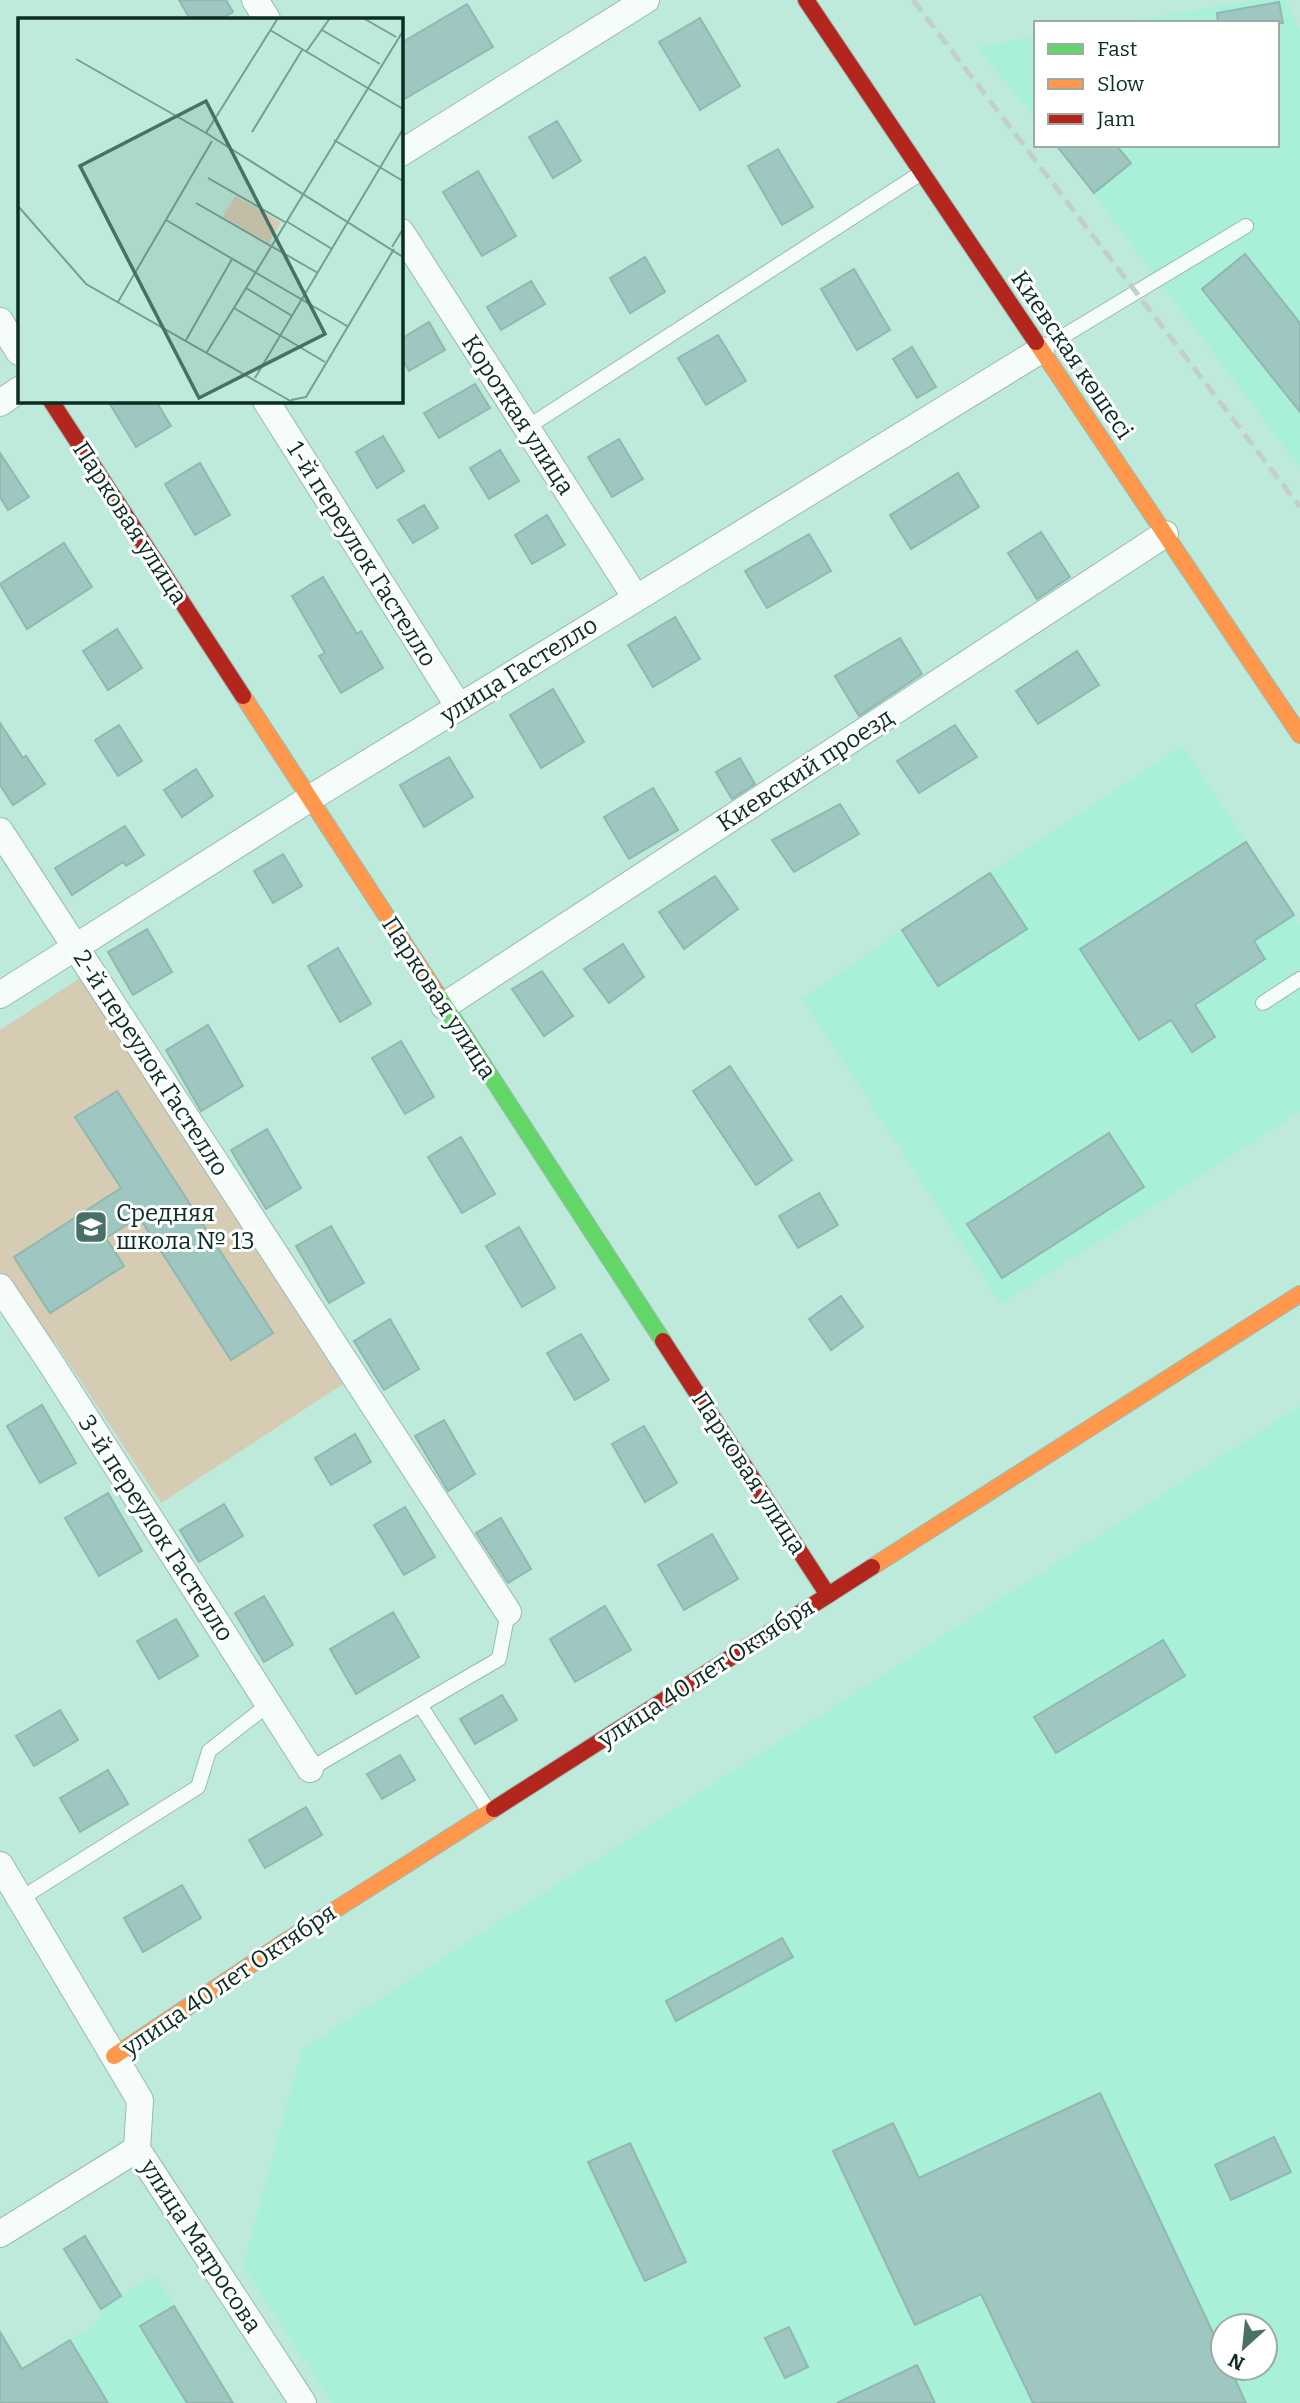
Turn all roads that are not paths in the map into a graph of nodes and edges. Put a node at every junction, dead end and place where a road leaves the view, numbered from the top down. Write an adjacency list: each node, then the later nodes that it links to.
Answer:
1 (255, 0): 4 (street)
2 (646, 0): 5 (street)
3 (806, 0): 6 (main road, Киевская көшесі)
4 (266, 18)
5 (402, 152)
6 (922, 172): 11 (main road, Киевская көшесі); 16 (lane)
7 (1246, 226): 11 (lane)
8 (402, 234): 16 (street, Короткая улица)
9 (0, 321): 10 (street)
10 (18, 350)
11 (1041, 350): 17 (main road, Киевская көшесі); 18 (street, улица Гастелло)
12 (18, 391): 15 (street)
13 (52, 402): 21 (main road, Парковая улица)
14 (267, 402): 19 (street, 1-й переулок Гастелло)
15 (0, 403)
16 (526, 428): 18 (street, Короткая улица)
17 (1165, 534): 20 (main road, Киевская көшесі); 27 (street, Киевский проезд)
18 (636, 598): 19 (street, улица Гастелло)
19 (459, 707): 21 (street, улица Гастелло)
20 (1300, 735)
21 (309, 799): 23 (street, улица Гастелло); 27 (main road, Парковая улица)
22 (0, 831): 23 (street, 2-й переулок Гастелло)
23 (75, 947): 25 (street, улица Гастелло); 31 (street, 2-й переулок Гастелло)
24 (1300, 979): 26 (lane)
25 (0, 995)
26 (1263, 1003)
27 (444, 1006): 30 (main road, Парковая улица)
28 (0, 1287): 32 (street, 3-й переулок Гастелло)
29 (1300, 1294): 30 (main road, улица 40 лет Октября)
30 (828, 1595): 35 (main road, улица 40 лет Октября)
31 (508, 1612): 33 (lane)
32 (269, 1704): 34 (street, 3-й переулок Гастелло); 37 (lane)
33 (421, 1704): 34 (lane); 35 (lane)
34 (310, 1769)
35 (488, 1812): 38 (main road, улица 40 лет Октября)
36 (0, 1865): 37 (street, улица Матросова)
37 (20, 1899): 38 (street, улица Матросова)
38 (114, 2056): 39 (street, улица Матросова)
39 (137, 2149): 40 (street); 41 (street, улица Матросова)
40 (0, 2234)
41 (303, 2403)

